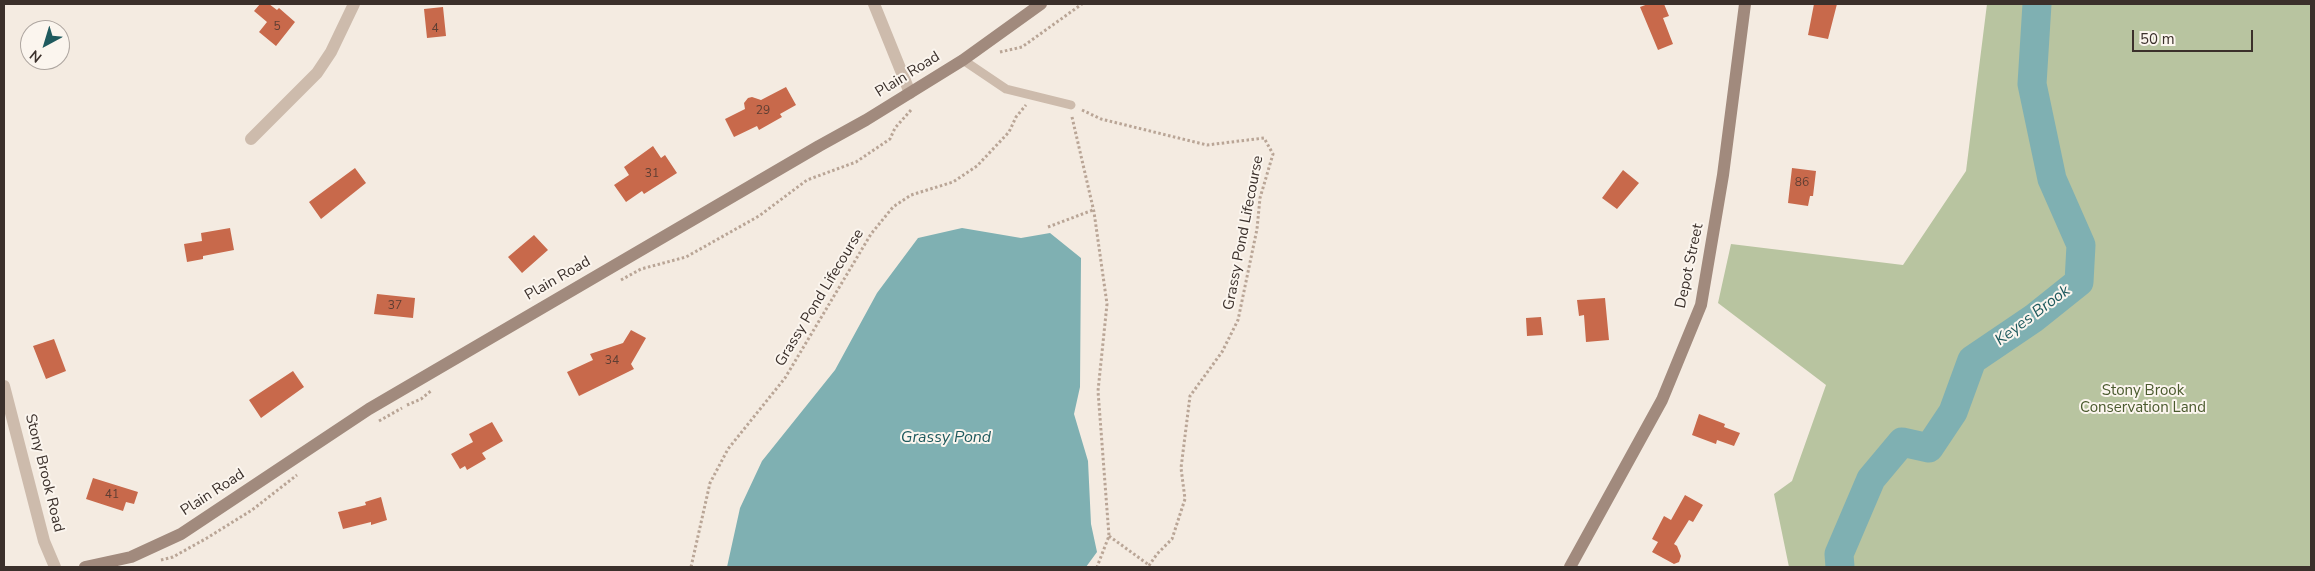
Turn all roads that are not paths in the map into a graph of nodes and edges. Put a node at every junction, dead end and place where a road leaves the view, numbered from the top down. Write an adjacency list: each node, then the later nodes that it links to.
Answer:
1 (354, 4): 8 (street)
2 (874, 4): 6 (street)
3 (1041, 4): 5 (main road, Plain Road)
4 (1745, 4): 12 (main road, Depot Street)
5 (963, 60): 6 (main road, Plain Road); 7 (lane)
6 (910, 93): 11 (main road, Plain Road)
7 (1071, 105)
8 (251, 139)
9 (4, 386): 10 (street, Stony Brook Road)
10 (55, 567)
11 (85, 567)
12 (1570, 567)

